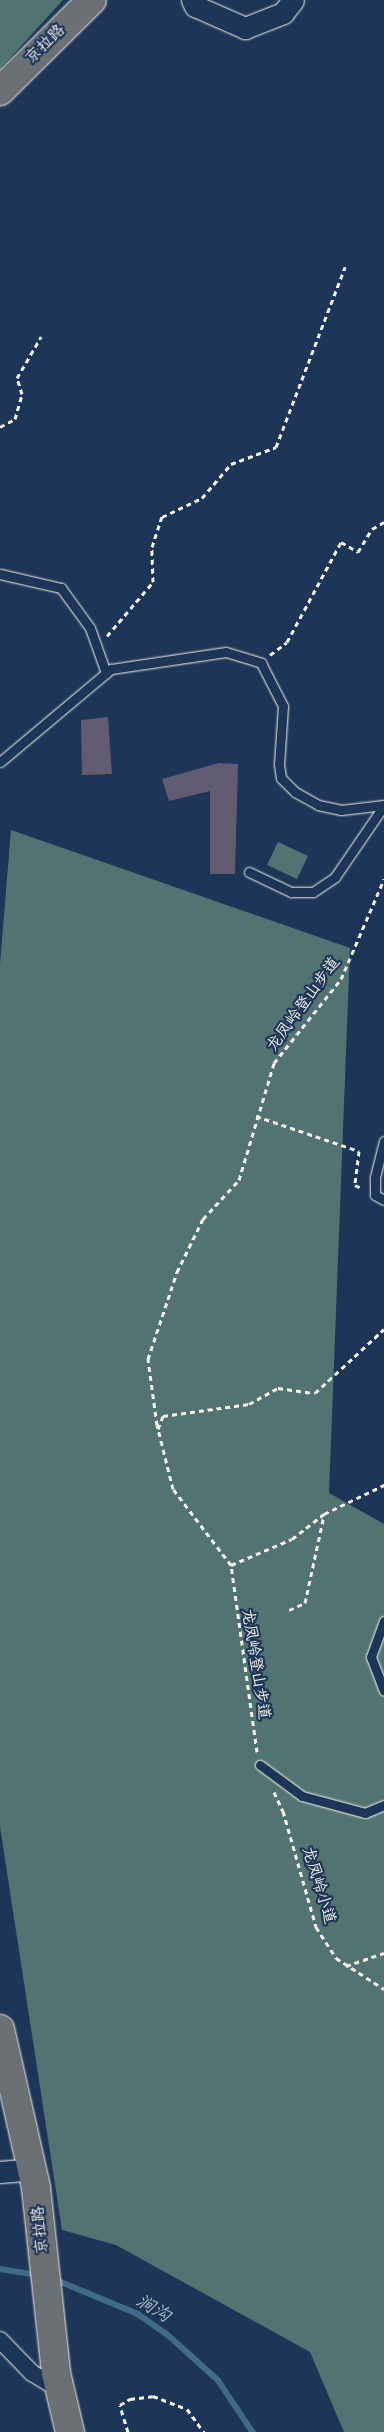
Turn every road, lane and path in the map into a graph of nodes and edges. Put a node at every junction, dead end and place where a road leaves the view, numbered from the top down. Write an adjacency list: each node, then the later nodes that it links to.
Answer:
1 (92, 0): 4 (highway, 京拉路)
2 (192, 0): 3 (street)
3 (293, 0)
4 (0, 91)
5 (345, 267): 10 (path)
6 (41, 337): 7 (path)
7 (0, 427)
8 (384, 522): 11 (path)
9 (0, 574): 10 (lane)
10 (97, 648): 12 (lane)
11 (261, 662): 12 (lane); 14 (lane)
12 (106, 673): 13 (lane)
13 (0, 762)
14 (383, 806): 15 (lane)
15 (249, 872)
16 (384, 879): 17 (path, 龙凤岭登山步道)
17 (256, 1116): 19 (path); 22 (path, 龙凤岭登山步道)
18 (384, 1141): 19 (lane)
19 (375, 1195): 20 (lane)
20 (384, 1200)
21 (384, 1329): 22 (path)
22 (158, 1430): 25 (path, 龙凤岭登山步道)
23 (384, 1485): 24 (path)
24 (324, 1514): 25 (path); 26 (path)
25 (231, 1565): 29 (path, 龙凤岭登山步道)
26 (289, 1610)
27 (384, 1621): 28 (lane)
28 (384, 1691)
29 (260, 1766): 30 (lane); 32 (path, 龙凤岭小道)
30 (384, 1805)
31 (384, 1953): 32 (path)
32 (346, 1966): 33 (path, 龙凤岭小道)
33 (384, 1989)
34 (0, 2029): 36 (highway, 京拉路)
35 (0, 2172): 36 (street)
36 (34, 2178): 38 (highway, 京拉路)
37 (0, 2340): 38 (street)
38 (59, 2389): 39 (highway, 京拉路)
39 (70, 2432)
40 (128, 2432): 41 (path)
41 (204, 2432)

